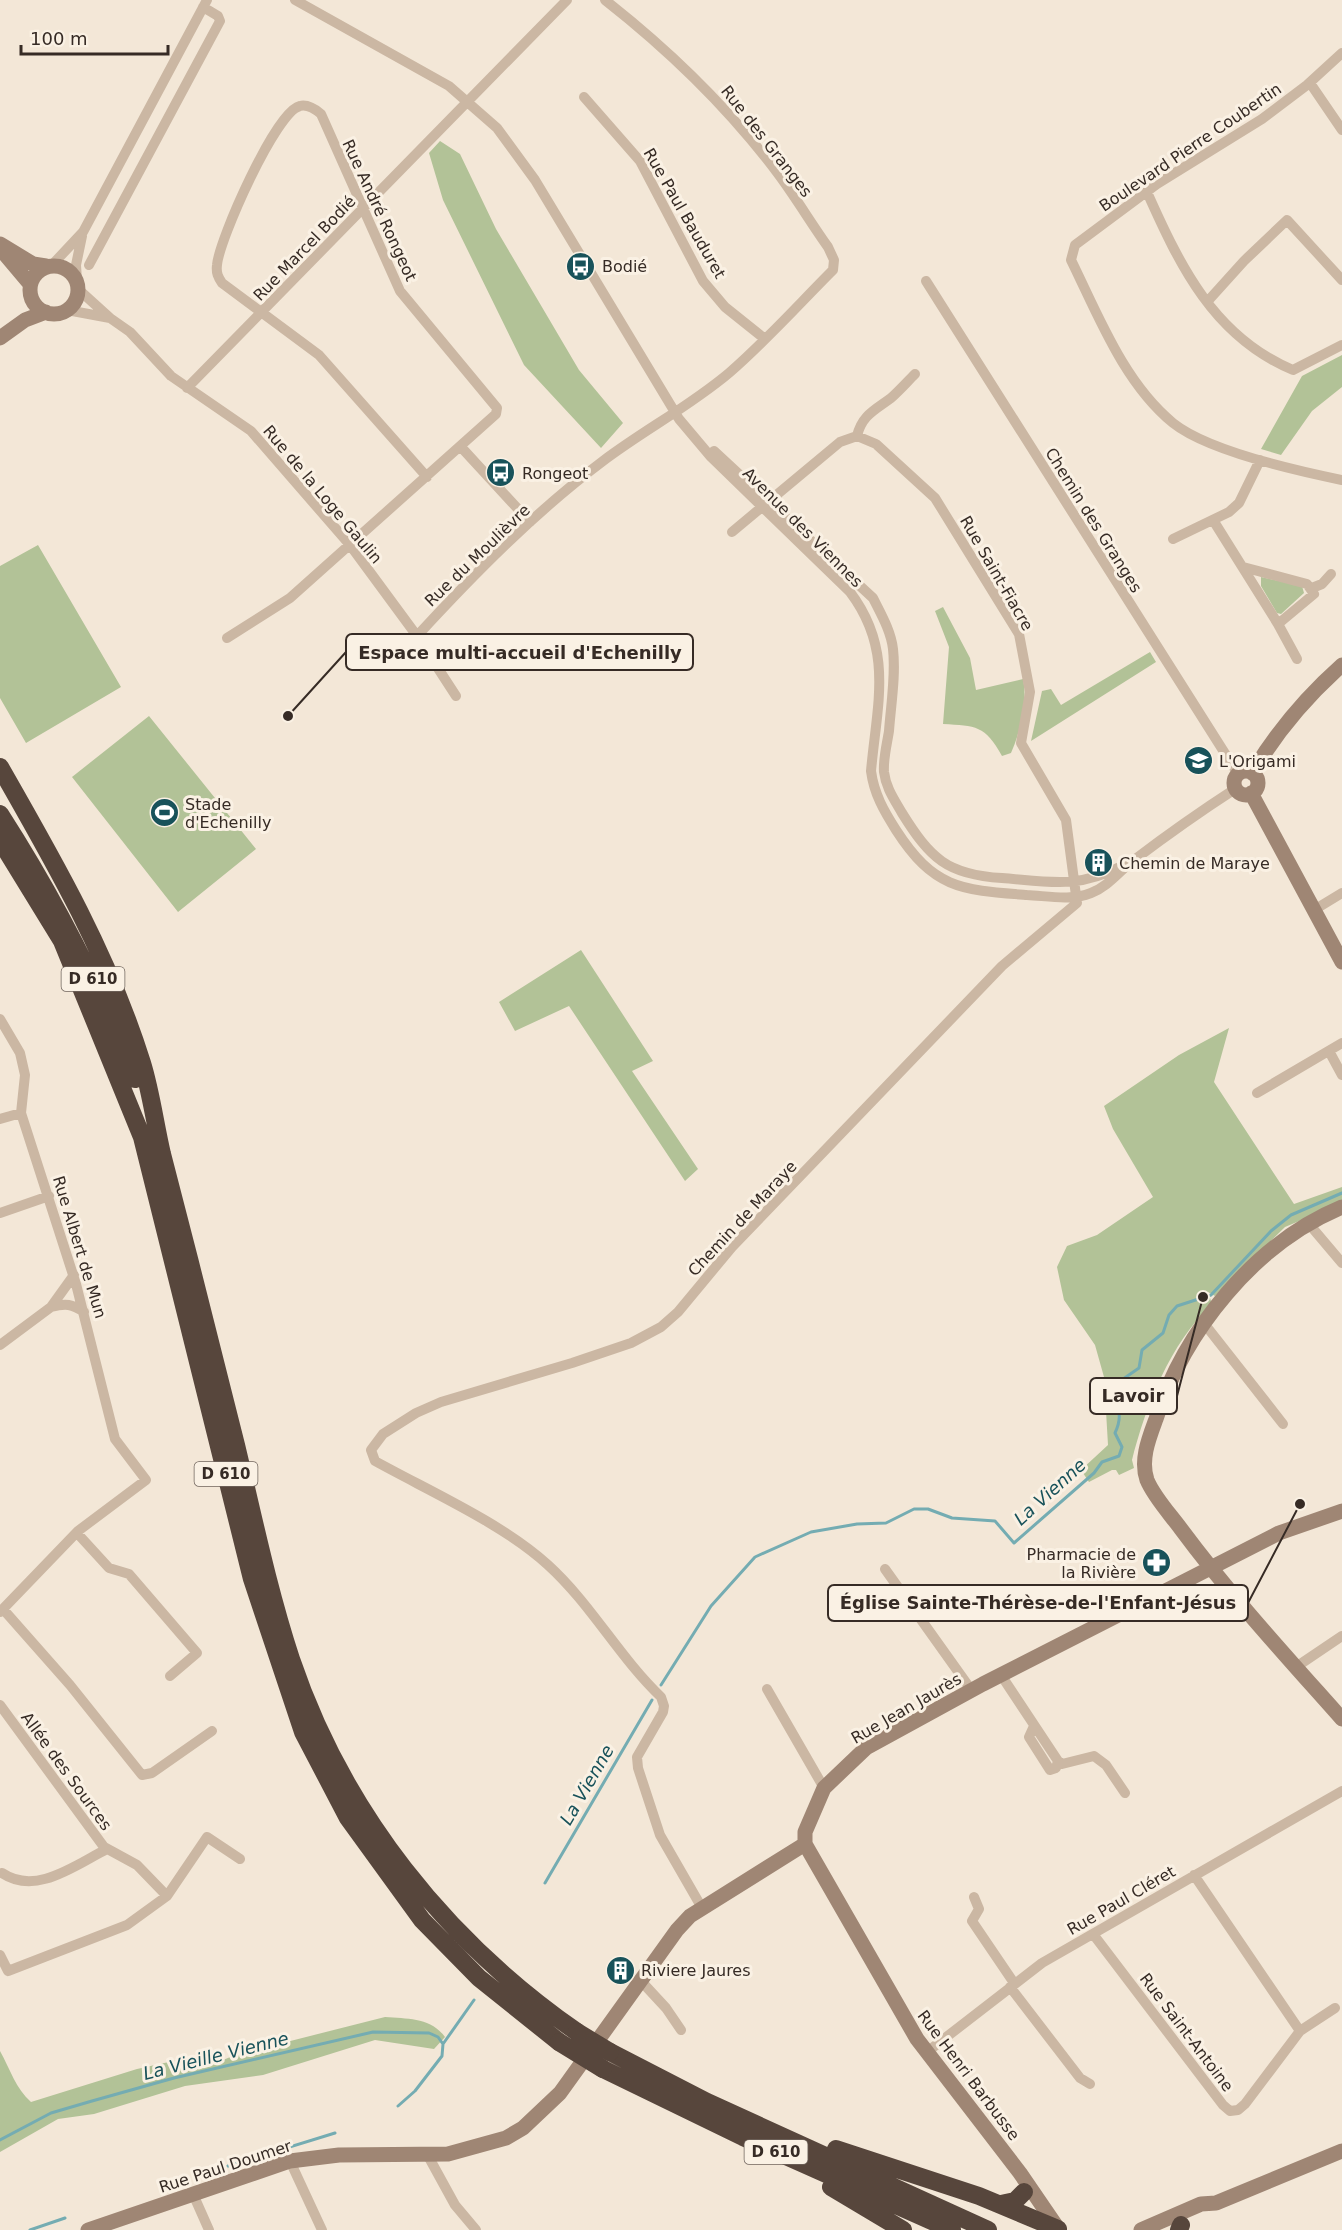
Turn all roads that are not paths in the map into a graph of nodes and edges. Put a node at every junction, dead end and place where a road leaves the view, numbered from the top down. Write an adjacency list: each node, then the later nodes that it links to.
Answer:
1 (295, 0): 8 (street, Avenue des Viennes)
2 (567, 0): 8 (street, Rue Marcel Bodié)
3 (604, 0): 30 (street, Rue des Granges)
4 (205, 3): 11 (street); 12 (street)
5 (1342, 53): 6 (street, Boulevard Pierre Coubertin)
6 (1310, 82): 9 (street); 10 (street, Boulevard Pierre Coubertin)
7 (584, 97): 30 (street, Rue Paul Bauduret)
8 (468, 100): 13 (street, Rue Marcel Bodié); 34 (street, Avenue des Viennes)
9 (1342, 130)
10 (1147, 192): 23 (street); 37 (street, Boulevard Pierre Coubertin)
11 (103, 195): 12 (street); 14 (street)
12 (121, 204): 17 (street)
13 (362, 209): 26 (street, Rue Marcel Bodié); 26 (street, Rue André Rongeot); 36 (street, Rue André Rongeot)
14 (83, 232): 18 (street); 21 (street)
15 (0, 244): 18 (street)
16 (0, 249): 22 (street)
17 (89, 265)
18 (49, 266): 21 (street); 22 (street)
19 (1342, 280): 23 (street)
20 (926, 281): 56 (street, Chemin des Granges)
21 (77, 285): 24 (street); 27 (street, Rue de la Loge Gaulin)
22 (30, 289): 25 (street); 28 (street)
23 (1207, 302): 31 (street)
24 (67, 310): 25 (street); 27 (street, Rue de la Loge Gaulin)
25 (46, 312): 29 (street)
26 (263, 312): 33 (street, Rue Marcel Bodié); 38 (street, Rue André Rongeot)
27 (110, 318): 33 (street, Rue de la Loge Gaulin)
28 (0, 330)
29 (0, 338)
30 (765, 339): 34 (street, Rue des Granges)
31 (1342, 345)
32 (915, 374): 35 (street)
33 (187, 388): 45 (street, Rue de la Loge Gaulin)
34 (676, 414): 40 (street, Avenue des Viennes); 42 (street, Rue du Moulièvre)
35 (857, 436): 40 (street); 61 (street, Rue Saint-Fiacre)
36 (461, 447): 38 (street, Rue André Rongeot); 42 (street)
37 (1260, 460): 39 (street, Boulevard Pierre Coubertin); 41 (street)
38 (427, 477): 45 (street)
39 (1342, 480)
40 (766, 505): 43 (street); 61 (street, Avenue des Viennes); 64 (street, Avenue des Viennes)
41 (1213, 520): 44 (street); 46 (street)
42 (530, 522): 50 (street, Rue du Moulièvre)
43 (732, 532)
44 (1173, 539)
45 (350, 545): 50 (street, Rue de la Loge Gaulin); 51 (street)
46 (1243, 567): 48 (street); 49 (street)
47 (1331, 574): 48 (street)
48 (1312, 588): 49 (street)
49 (1278, 624): 52 (street)
50 (417, 636): 54 (street, Rue de la Loge Gaulin)
51 (228, 638)
52 (1297, 659)
53 (1342, 665): 56 (street)
54 (456, 696)
55 (0, 767): 74 (highway)
56 (1242, 779): 60 (street, Avenue des Viennes); 65 (street)
57 (0, 814): 74 (highway, D 610)
58 (0, 840): 62 (highway, D 610)
59 (0, 852): 62 (highway)
60 (1130, 862): 61 (street, Avenue des Viennes); 64 (street, Avenue des Viennes)
61 (1075, 883): 64 (street, Rue Saint-Fiacre)
62 (31, 890): 121 (highway, D 610, bridge)
63 (1342, 893): 65 (street)
64 (1077, 896): 110 (street, Chemin de Maraye)
65 (1314, 910): 66 (street)
66 (1342, 962)
67 (0, 1021): 72 (street, Rue Albert de Mun)
68 (1342, 1043): 69 (street)
69 (1329, 1051): 70 (street); 71 (street)
70 (1342, 1076)
71 (1257, 1093)
72 (21, 1113): 73 (street); 75 (street, Rue Albert de Mun)
73 (0, 1119)
74 (162, 1154): 120 (highway, D 610, bridge)
75 (49, 1196): 77 (street); 80 (street, Rue Albert de Mun)
76 (1342, 1207): 78 (street)
77 (0, 1213)
78 (1309, 1224): 79 (street); 83 (street)
79 (1342, 1263)
80 (74, 1275): 81 (street); 82 (street, Rue Albert de Mun)
81 (51, 1307): 82 (street); 84 (street)
82 (84, 1312): 87 (street, Rue Albert de Mun)
83 (1203, 1322): 85 (street); 89 (street)
84 (0, 1345)
85 (1282, 1424)
86 (1342, 1510): 89 (street, Rue Jean Jaurès)
87 (77, 1533): 90 (street); 94 (street)
88 (885, 1569): 96 (street)
89 (1210, 1569): 92 (street); 93 (street, Rue Jean Jaurès)
90 (1, 1610): 99 (street)
91 (1342, 1636): 92 (street)
92 (1296, 1666): 98 (street)
93 (1000, 1675): 96 (street, Rue Jean Jaurès); 102 (street)
94 (170, 1676)
95 (767, 1689): 100 (street)
96 (972, 1691): 100 (street, Rue Jean Jaurès)
97 (0, 1705): 104 (street, Allée des Sources)
98 (1342, 1719)
99 (213, 1731)
100 (824, 1788): 103 (street, Rue Jean Jaurès)
101 (1342, 1791): 107 (street, Rue Paul Cléret)
102 (1125, 1793)
103 (805, 1844): 110 (street); 118 (street, Rue Henri Barbusse)
104 (107, 1849): 106 (street); 108 (street, Allée des Sources)
105 (240, 1859): 108 (street)
106 (2, 1873)
107 (1194, 1875): 111 (street, Rue Paul Cléret); 117 (street)
108 (167, 1896): 112 (street)
109 (974, 1897): 114 (street)
110 (702, 1908): 113 (street)
111 (1094, 1934): 114 (street, Rue Paul Cléret); 117 (street, Rue Saint-Antoine)
112 (0, 1955)
113 (641, 1981): 116 (street); 123 (street, Rue Paul Doumer)
114 (1012, 1985): 118 (street, Rue Paul Cléret); 119 (street)
115 (1335, 2008): 117 (street)
116 (681, 2030)
117 (1300, 2031)
118 (927, 2052): 125 (street, Rue Henri Barbusse)
119 (1090, 2084)
120 (765, 2128): 128 (highway); 137 (highway, D 610)
121 (743, 2138): 135 (highway); 136 (highway, D 610)
122 (1342, 2151): 127 (street)
123 (428, 2154): 124 (street, Rue Paul Doumer); 134 (street)
124 (290, 2161): 126 (street, Rue Paul Doumer); 133 (street)
125 (1024, 2187): 128 (highway); 129 (street); 139 (street, Rue Henri Barbusse)
126 (193, 2194): 131 (street, Rue Paul Doumer); 132 (street)
127 (1216, 2203): 130 (street); 140 (street)
128 (1001, 2205): 129 (highway)
129 (1024, 2214): 138 (street); 139 (highway)
130 (1177, 2228)
131 (88, 2230)
132 (209, 2230)
133 (322, 2230)
134 (476, 2230)
135 (903, 2230)
136 (952, 2230)
137 (988, 2230)
138 (1038, 2230)
139 (1059, 2230)
140 (1141, 2230)

